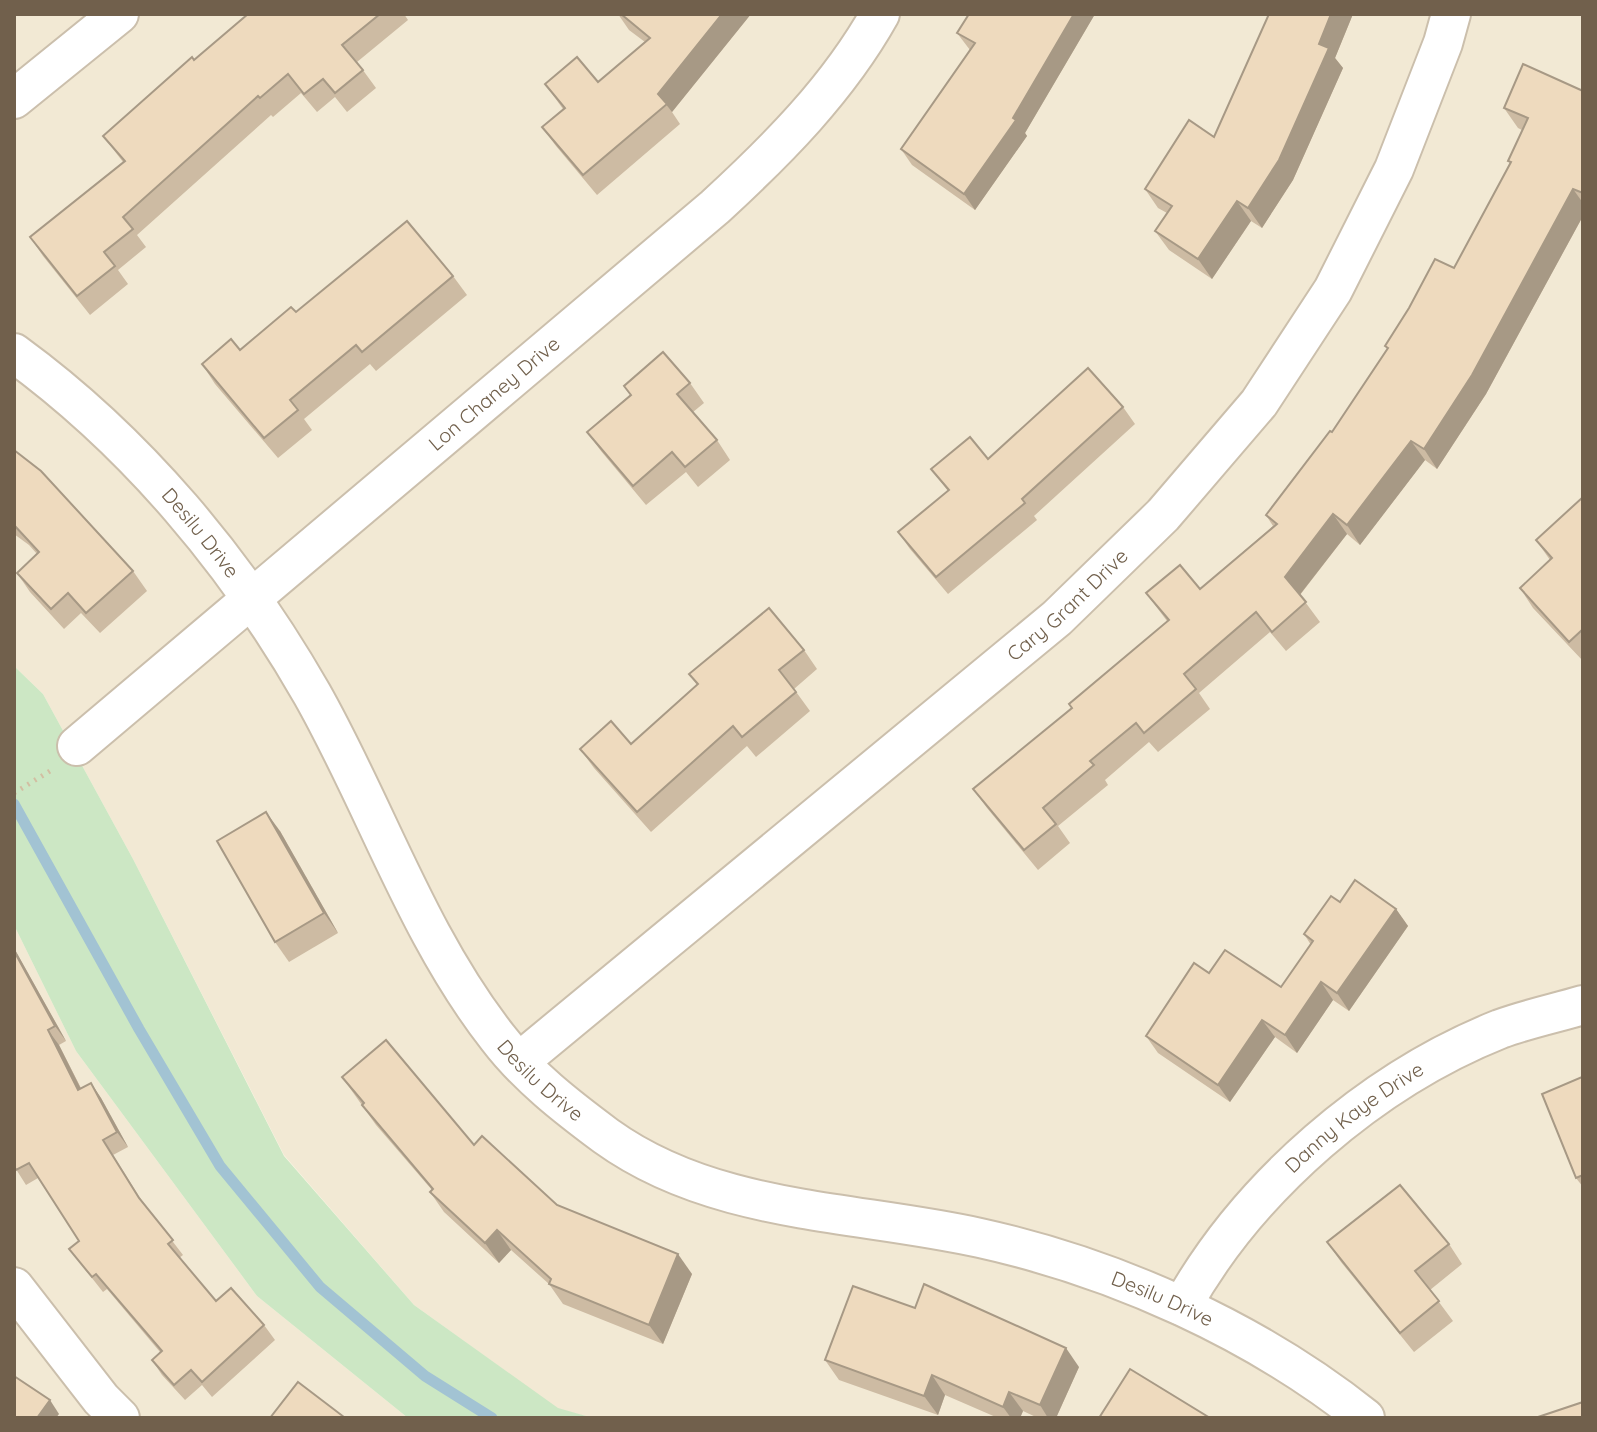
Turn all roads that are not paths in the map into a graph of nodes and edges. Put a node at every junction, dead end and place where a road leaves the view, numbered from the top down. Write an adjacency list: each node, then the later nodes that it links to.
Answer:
1 (119, 14): 4 (street)
2 (880, 14): 6 (street, Lon Chaney Drive)
3 (1451, 14): 9 (street, Cary Grant Drive)
4 (14, 99)
5 (14, 353): 6 (street, Desilu Drive)
6 (252, 598): 7 (street, Lon Chaney Drive); 9 (street, Desilu Drive)
7 (69, 755)
8 (1583, 1005): 11 (street, Danny Kaye Drive)
9 (519, 1062): 11 (street, Desilu Drive)
10 (14, 1287): 12 (street)
11 (1182, 1306): 13 (street, Desilu Drive)
12 (120, 1418)
13 (1365, 1418)

